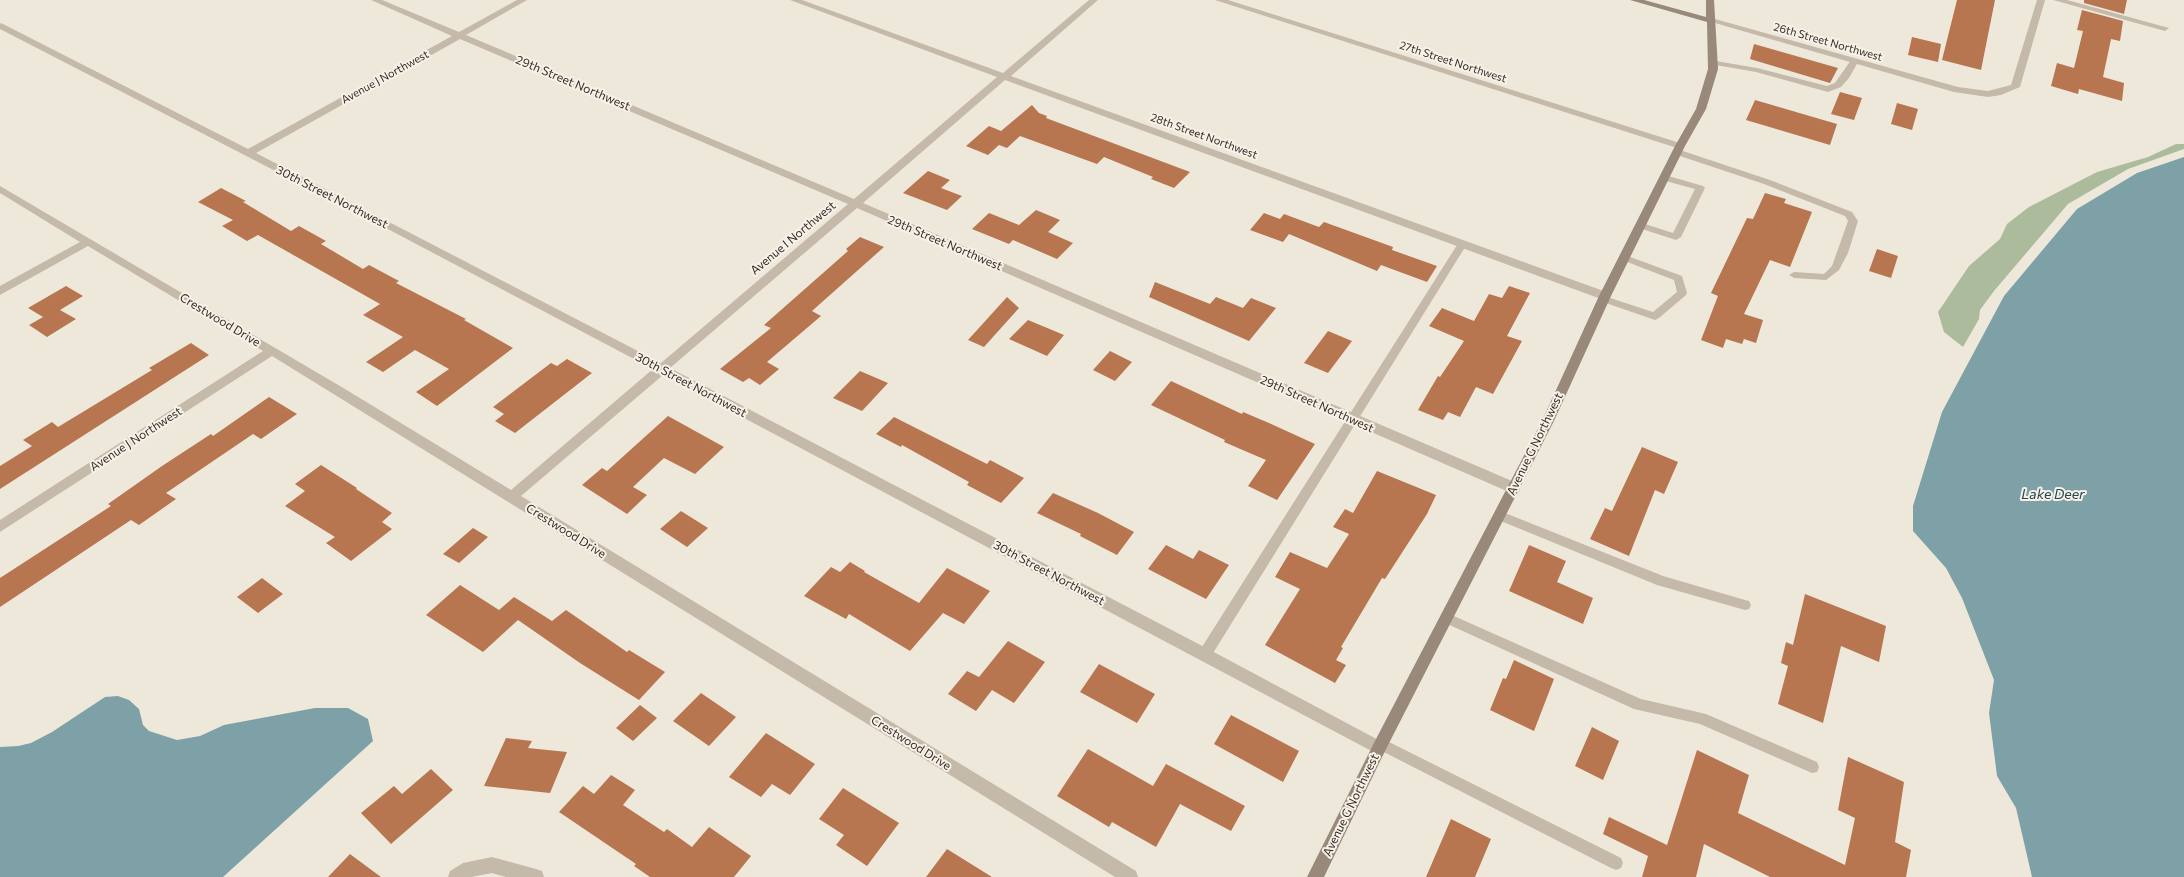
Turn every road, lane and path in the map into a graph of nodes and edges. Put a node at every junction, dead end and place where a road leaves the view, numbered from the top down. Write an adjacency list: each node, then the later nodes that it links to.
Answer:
1 (375, 0): 13 (street, 29th Street Northwest)
2 (523, 0): 13 (street, Avenue J Northwest)
3 (794, 0): 16 (street, 28th Street Northwest)
4 (1094, 0): 16 (street, Avenue I Northwest)
5 (1219, 0): 17 (street, 27th Street Northwest)
6 (1634, 0): 10 (main road, 26th Street Northwest)
7 (1710, 0): 10 (main road, Avenue G Northwest)
8 (2040, 0): 15 (street, 26th Street Northwest)
9 (2057, 0): 12 (street)
10 (1712, 22): 14 (main road, Avenue G Northwest); 15 (street, 26th Street Northwest)
11 (0, 26): 18 (street, 30th Street Northwest)
12 (2165, 28)
13 (459, 36): 18 (street, Avenue J Northwest); 21 (street, 29th Street Northwest)
14 (1713, 62): 15 (lane); 17 (main road, Avenue G Northwest)
15 (1854, 62)
16 (1005, 76): 21 (street, Avenue I Northwest); 24 (street, 28th Street Northwest)
17 (1678, 149): 19 (main road, Avenue G Northwest); 26 (lane)
18 (248, 154): 30 (street, 30th Street Northwest)
19 (1665, 178): 22 (main road, Avenue G Northwest); 22 (lane)
20 (0, 189): 23 (street, Crestwood Drive)
21 (855, 204): 30 (street, Avenue I Northwest); 31 (street, 29th Street Northwest)
22 (1642, 226): 25 (main road, Avenue G Northwest)
23 (88, 242): 27 (street); 29 (street, Crestwood Drive)
24 (1462, 244): 28 (street, 28th Street Northwest); 31 (lane)
25 (1626, 258): 28 (main road, Avenue G Northwest); 28 (lane)
26 (1794, 276)
27 (0, 292)
28 (1605, 297): 32 (main road, Avenue G Northwest)
29 (272, 350): 33 (street, Crestwood Drive); 35 (street, Avenue J Northwest)
30 (660, 369): 33 (street, Avenue I Northwest); 38 (street, 30th Street Northwest)
31 (1352, 420): 32 (street, 29th Street Northwest); 38 (lane)
32 (1514, 488): 34 (main road, Avenue G Northwest)
33 (511, 497): 44 (street, Crestwood Drive)
34 (1500, 516): 36 (lane); 37 (main road, Avenue G Northwest)
35 (0, 528)
36 (1744, 605)
37 (1447, 618): 39 (main road, Avenue G Northwest); 40 (lane)
38 (1205, 654): 39 (street, 30th Street Northwest)
39 (1380, 746): 41 (lane); 45 (main road, Avenue G Northwest)
40 (1812, 767)
41 (1616, 863)
42 (456, 877): 43 (street)
43 (536, 877)
44 (1130, 877)
45 (1315, 877)

